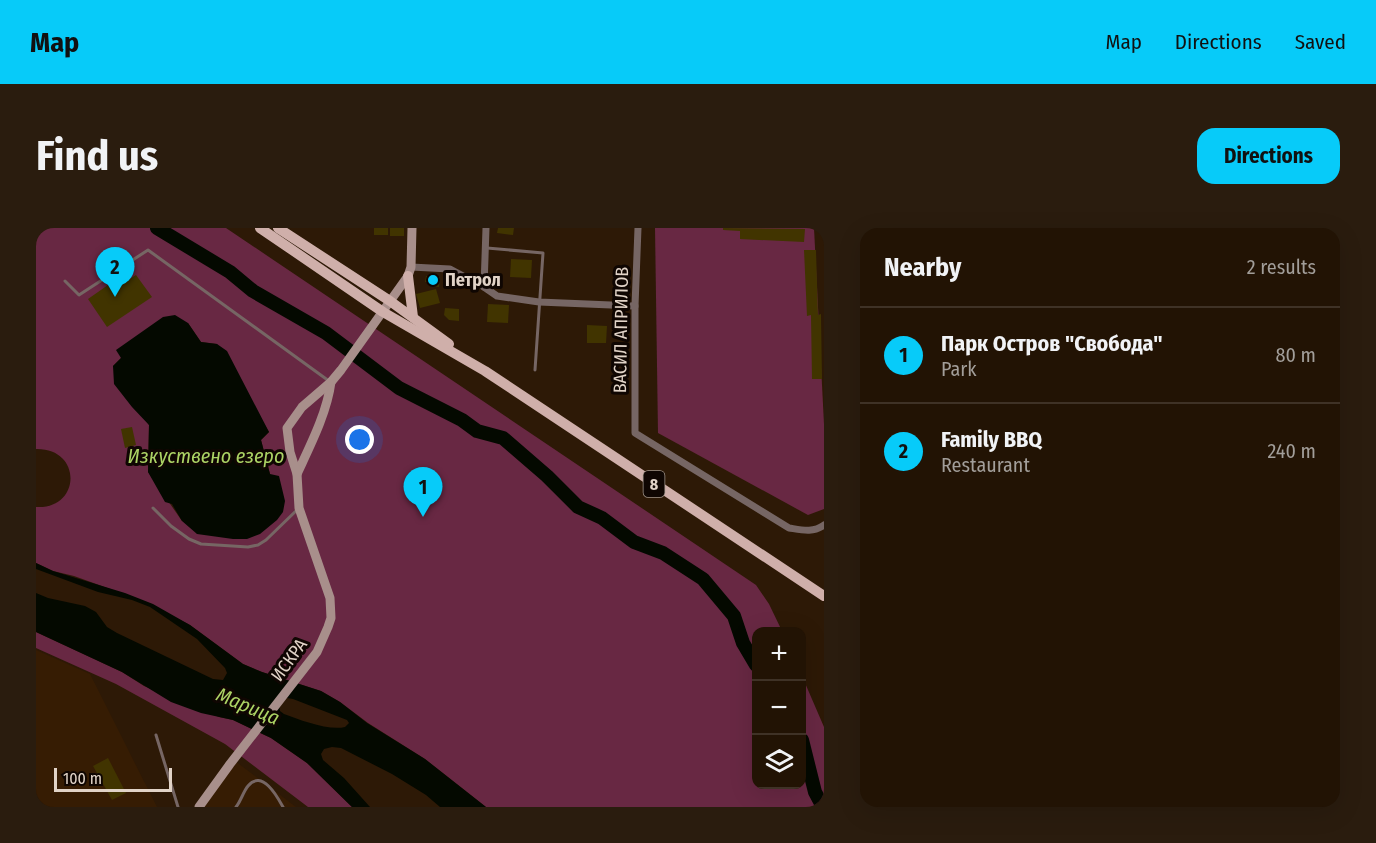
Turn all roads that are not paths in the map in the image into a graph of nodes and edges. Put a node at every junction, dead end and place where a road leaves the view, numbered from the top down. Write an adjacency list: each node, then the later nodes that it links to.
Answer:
1 (260, 228): 13 (main road, 8)
2 (278, 228): 10 (main road, 8)
3 (412, 228): 7 (street)
4 (486, 228): 6 (street)
5 (638, 228): 12 (street, ВАСИЛ АПРИЛОВ)
6 (485, 248): 9 (street); 11 (lane)
7 (409, 272): 9 (street); 10 (street); 14 (main road)
8 (65, 281): 17 (lane)
9 (484, 287): 11 (street)
10 (390, 301): 13 (street); 14 (main road, 8)
11 (539, 302): 12 (street); 15 (lane)
12 (635, 306): 21 (street, ВАСИЛ АПРИЛОВ)
13 (383, 312): 16 (main road, 8); 17 (street)
14 (413, 317): 16 (main road, 8)
15 (535, 370)
16 (485, 372): 22 (main road, 8)
17 (331, 382): 18 (street); 18 (street, ИСКРА)
18 (297, 474): 20 (street, ИСКРА)
19 (153, 508): 20 (lane)
20 (299, 508): 25 (street, ИСКРА)
21 (824, 525)
22 (824, 596)
23 (156, 735): 24 (lane)
24 (178, 807)
25 (199, 807)
26 (236, 807): 27 (lane)
27 (283, 807)

